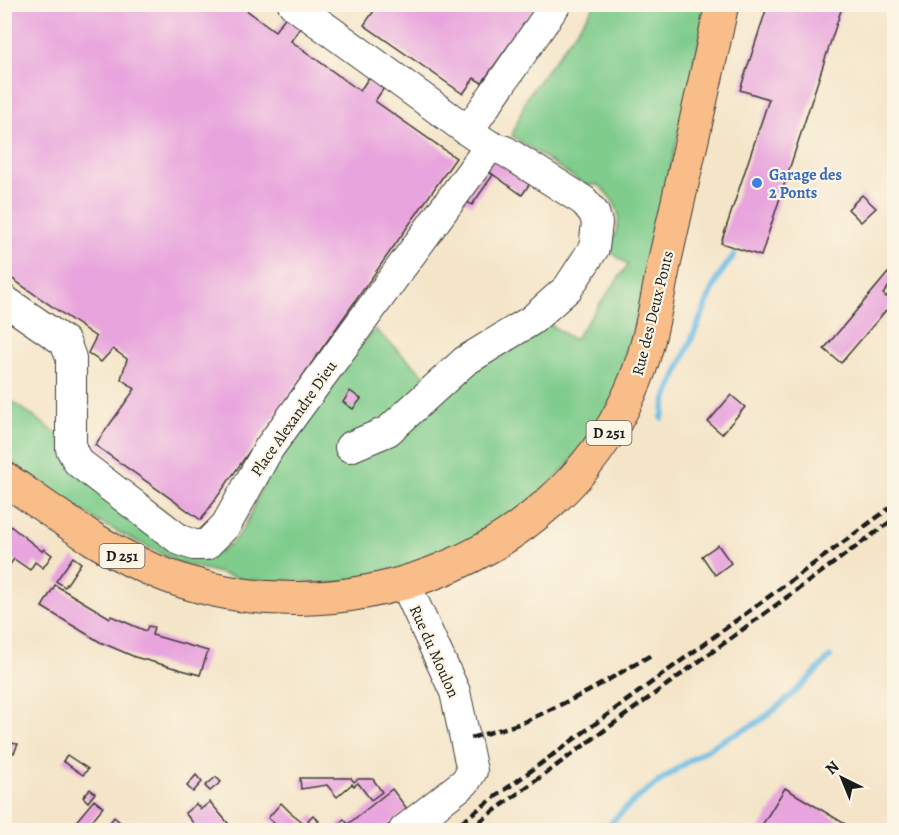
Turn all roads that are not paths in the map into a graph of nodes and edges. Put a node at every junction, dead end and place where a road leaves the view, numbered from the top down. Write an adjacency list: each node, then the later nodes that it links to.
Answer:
1 (293, 4): 4 (street)
2 (556, 4): 4 (street, Place Alexandre Dieu)
3 (722, 4): 8 (main road, Rue des Deux Ponts / D 251)
4 (479, 139): 5 (street, Place Alexandre Dieu); 6 (street)
5 (4, 300)
6 (350, 447)
7 (4, 478): 8 (main road, Rue des Deux Ponts / D 251)
8 (405, 583): 9 (street, Rue du Moulon)
9 (404, 831)

